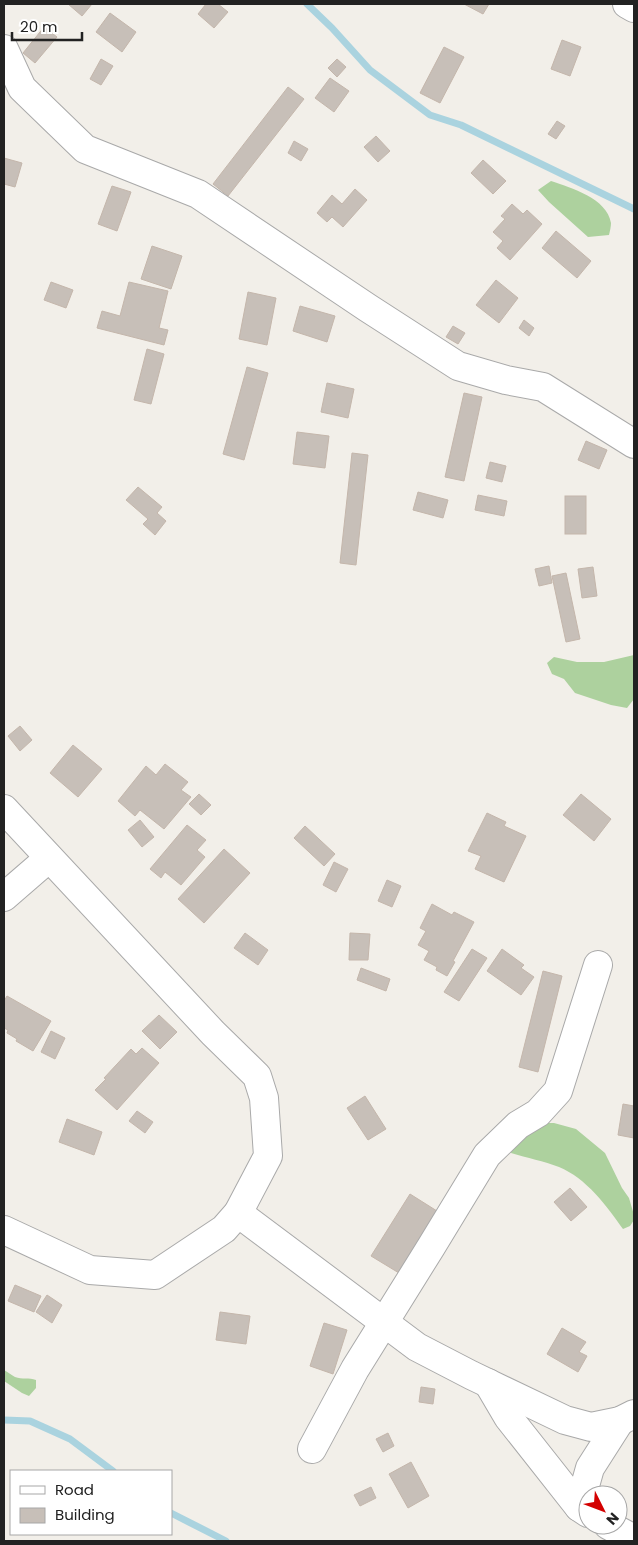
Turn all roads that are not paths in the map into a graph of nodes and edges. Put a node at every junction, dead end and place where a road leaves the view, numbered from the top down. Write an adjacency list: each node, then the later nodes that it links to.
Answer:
1 (627, 4): 2 (street)
2 (634, 8)
3 (4, 49): 4 (street)
4 (634, 444)
5 (4, 809): 6 (street)
6 (50, 858): 7 (street); 9 (street)
7 (4, 897)
8 (598, 965): 11 (street)
9 (238, 1213): 10 (street); 11 (street)
10 (4, 1230)
11 (383, 1322): 12 (street); 14 (street)
12 (488, 1383): 13 (street); 16 (street)
13 (627, 1417): 15 (street)
14 (312, 1449)
15 (588, 1485)
16 (578, 1503)

